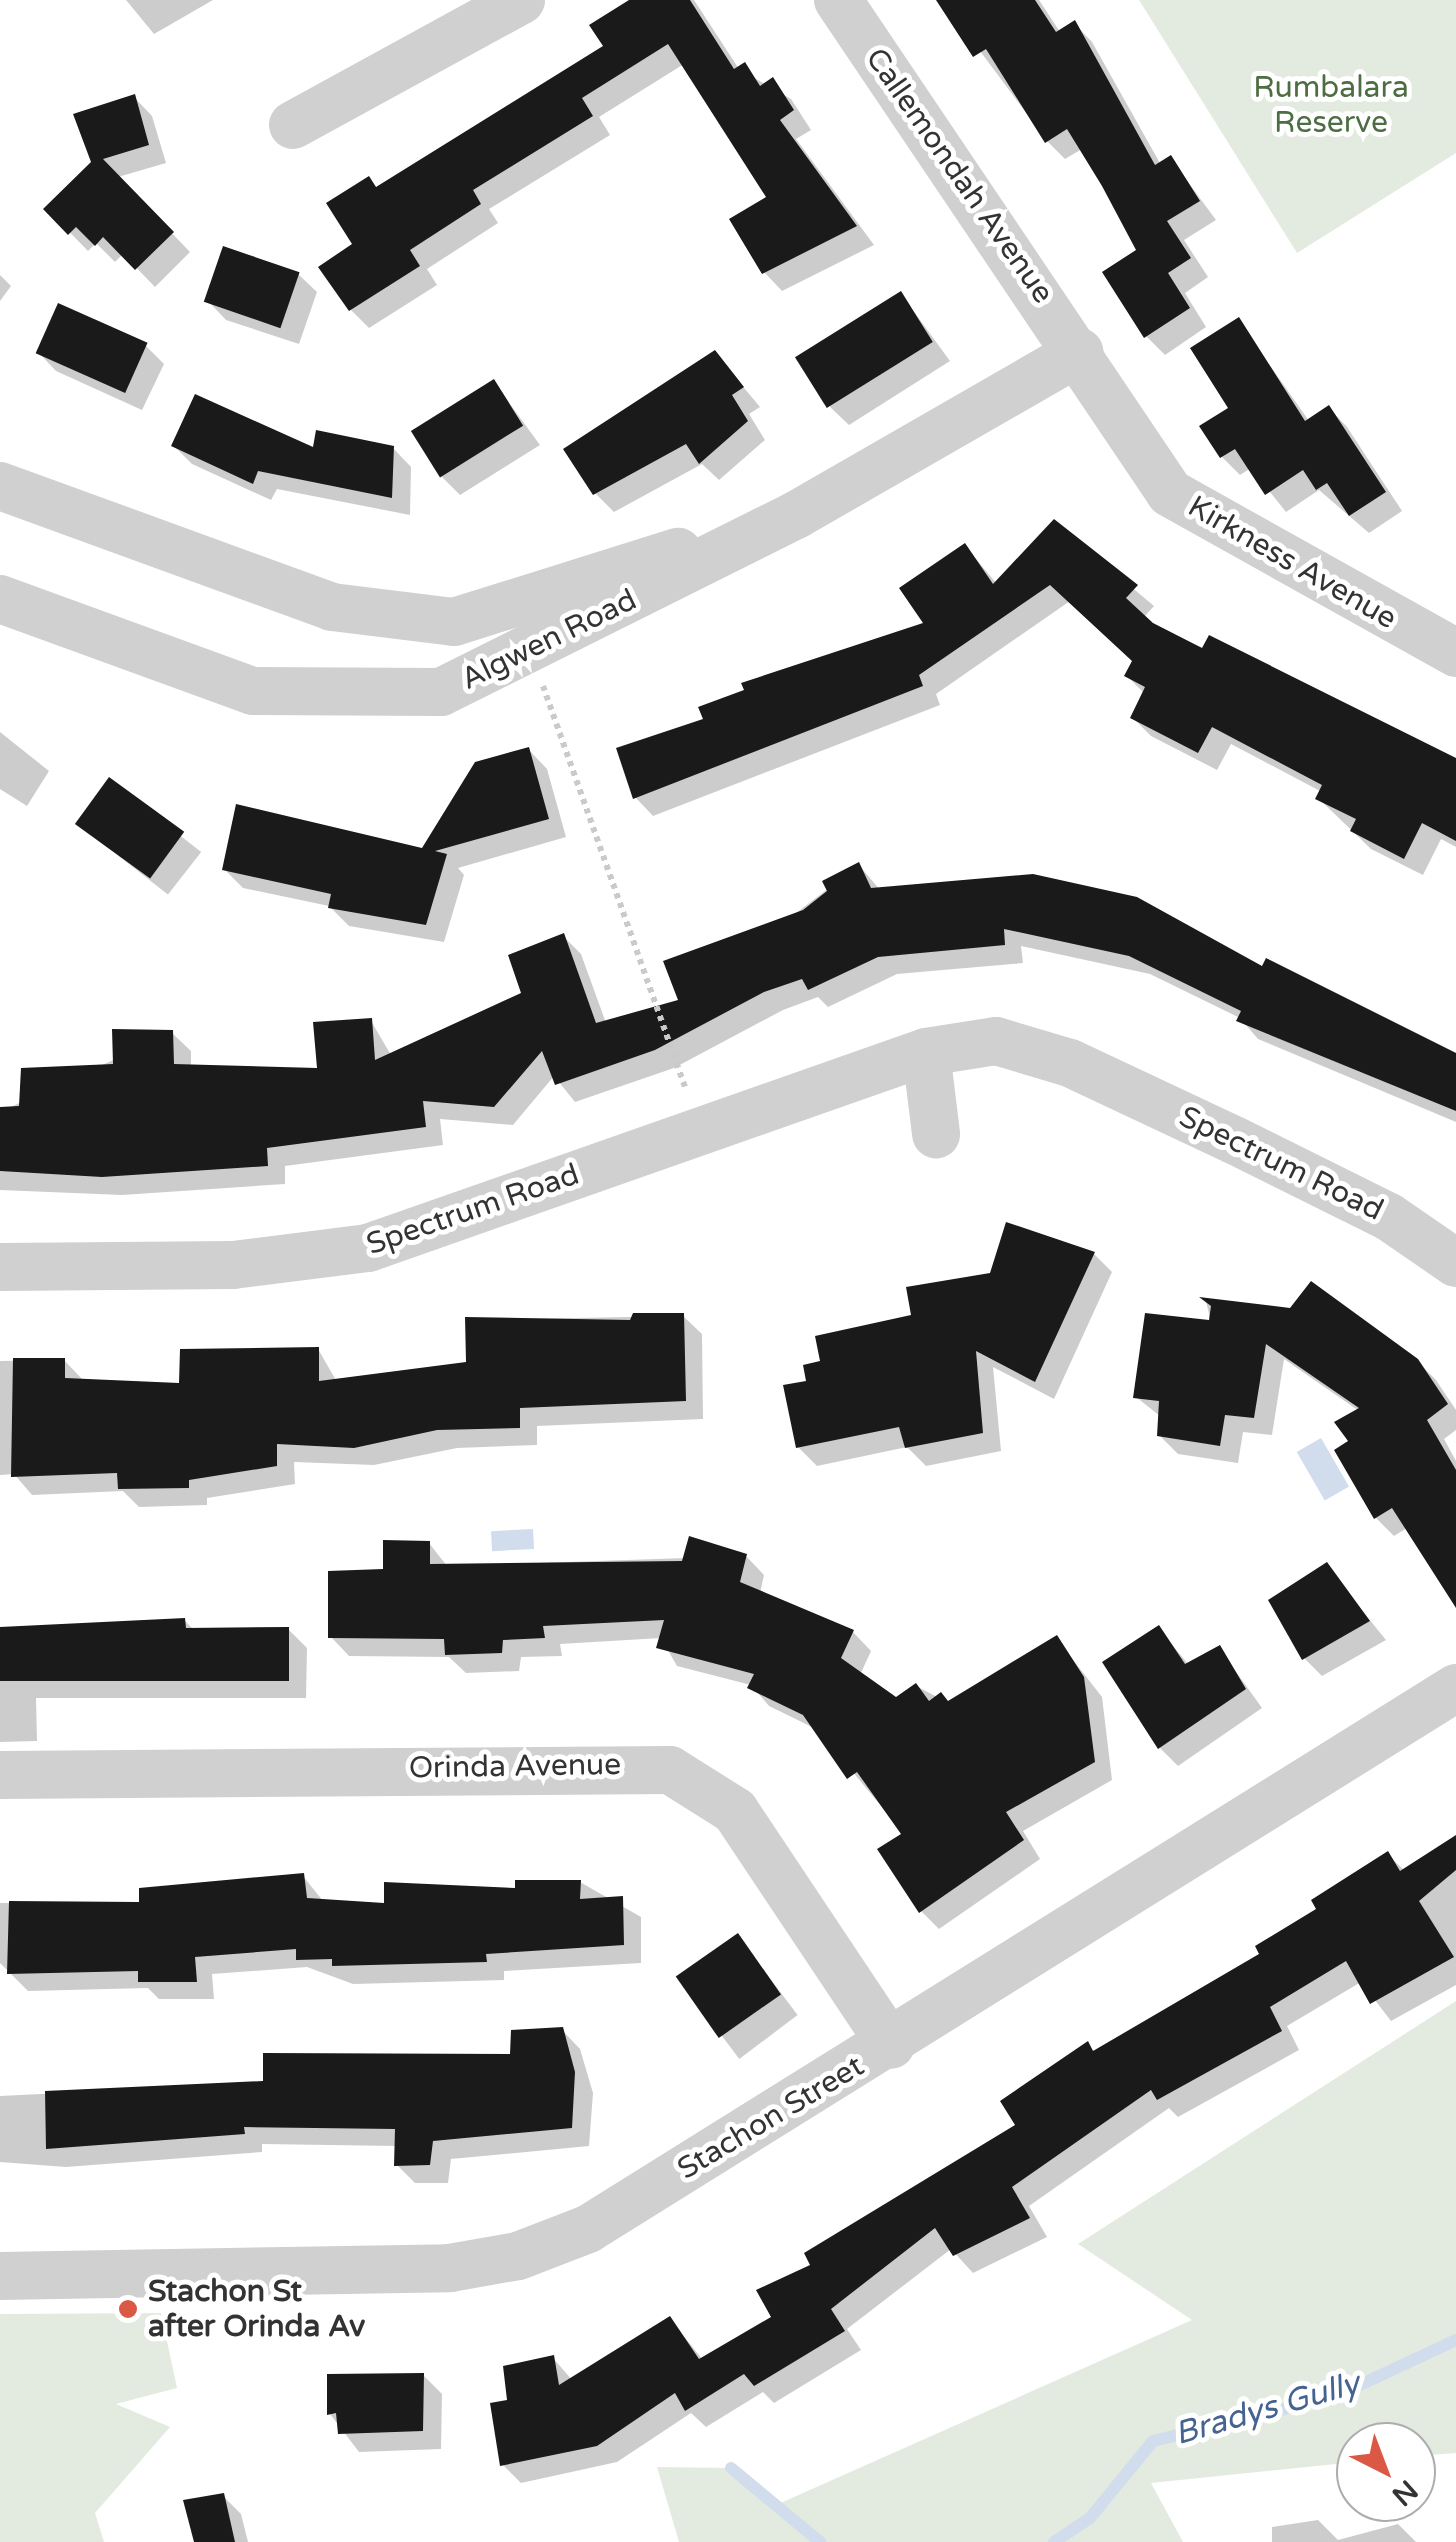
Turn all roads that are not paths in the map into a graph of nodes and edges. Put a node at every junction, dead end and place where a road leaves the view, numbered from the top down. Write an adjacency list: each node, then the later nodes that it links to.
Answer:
1 (520, 0): 3 (street)
2 (838, 0): 4 (street, Callemondah Avenue)
3 (293, 125)
4 (1080, 352): 6 (street, Algwen Road); 8 (street, Kirkness Avenue)
5 (0, 486): 6 (street, Algwen Road)
6 (796, 515): 7 (street, Algwen Road)
7 (0, 599)
8 (1456, 653)
9 (926, 1052): 10 (street); 11 (street, Spectrum Road); 12 (street, Spectrum Road)
10 (936, 1134)
11 (1456, 1264)
12 (0, 1267)
13 (1456, 1688): 15 (street, Stachon Street)
14 (0, 1775): 15 (street, Orinda Avenue)
15 (891, 2046): 16 (street, Stachon Street)
16 (0, 2276)

